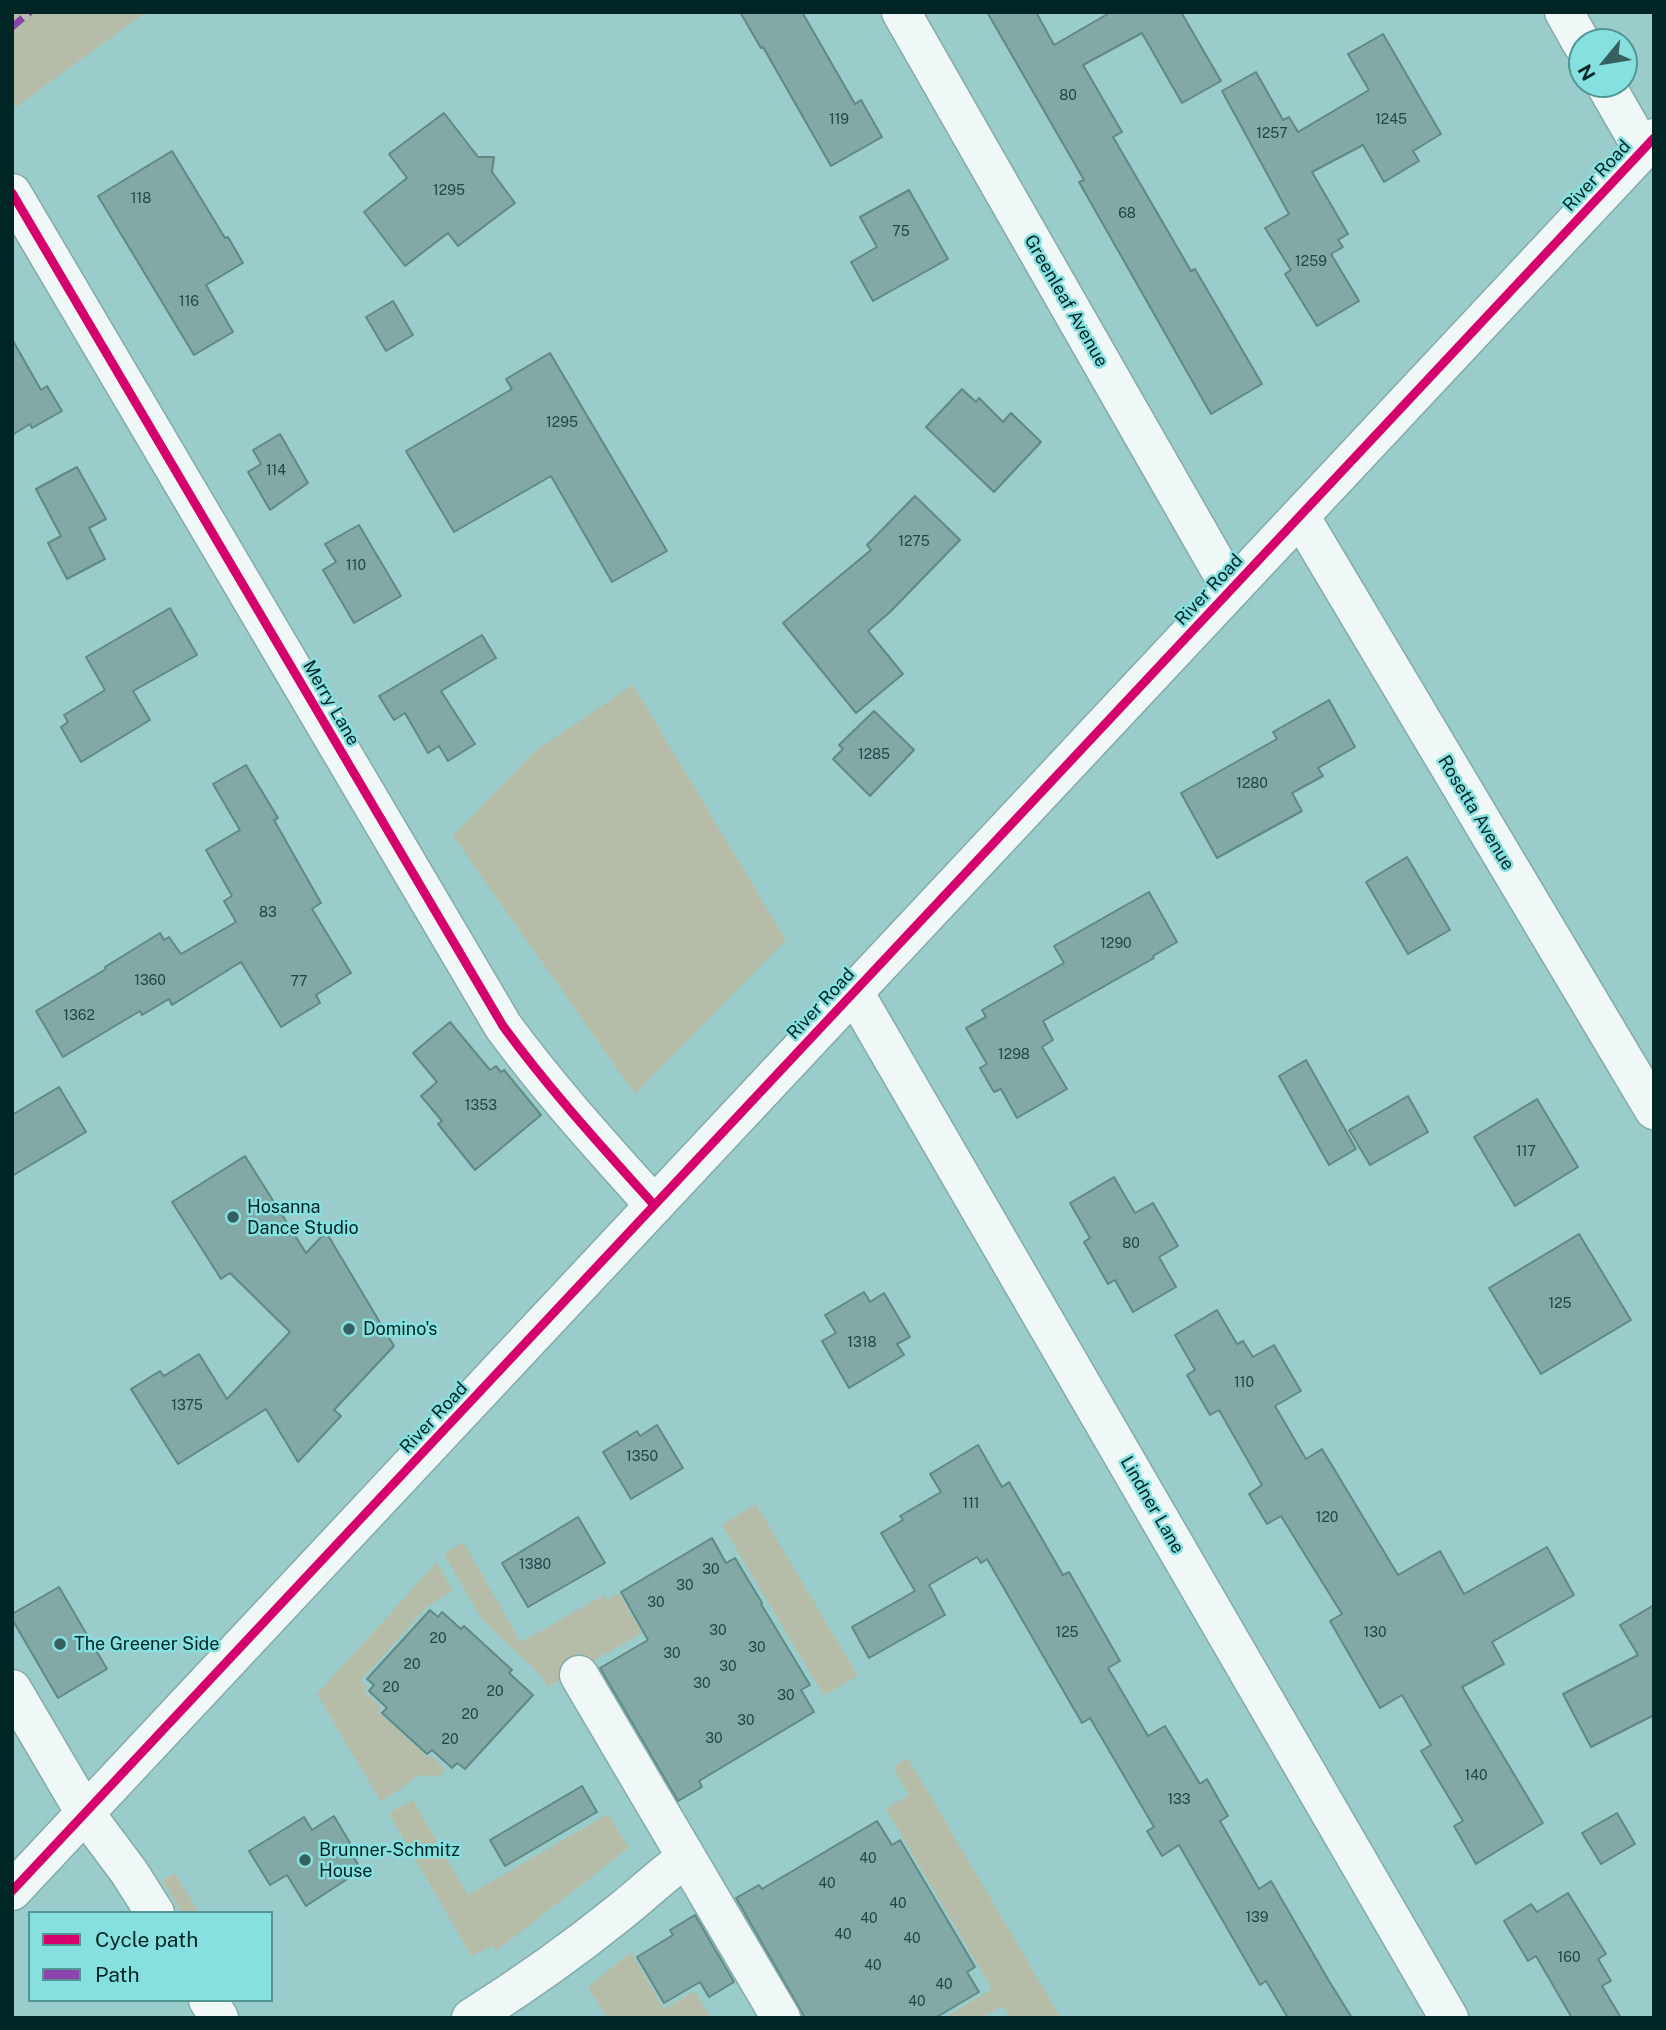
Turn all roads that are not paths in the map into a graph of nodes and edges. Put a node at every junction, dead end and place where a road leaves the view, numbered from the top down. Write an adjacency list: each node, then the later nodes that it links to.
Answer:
1 (901, 12): 8 (street, Greenleaf Avenue)
2 (1564, 12): 3 (street)
3 (1573, 28)
4 (1615, 98): 5 (street)
5 (1648, 144): 7 (street, River Road)
6 (12, 193): 11 (street, Merry Lane)
7 (1300, 516): 8 (street, River Road); 10 (street, Rosetta Avenue)
8 (1231, 589): 9 (street, River Road)
9 (854, 992): 11 (street, River Road); 22 (street, Lindner Lane)
10 (1654, 1110)
11 (654, 1205): 14 (street, River Road)
12 (579, 1675): 15 (street)
13 (12, 1689): 14 (street)
14 (85, 1814): 16 (street, River Road); 17 (street)
15 (686, 1858): 20 (street); 21 (street)
16 (12, 1891)
17 (154, 1911)
18 (209, 2002): 19 (street)
19 (219, 2018)
20 (471, 2018)
21 (781, 2018)
22 (1449, 2018)

